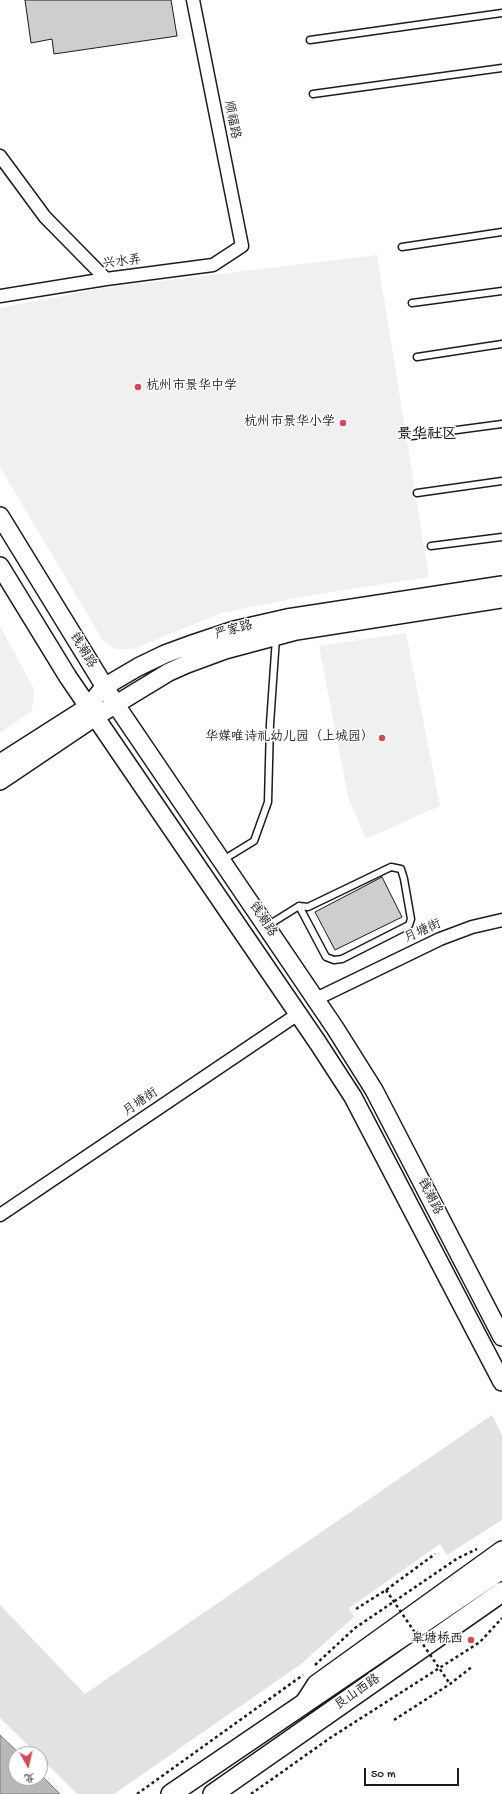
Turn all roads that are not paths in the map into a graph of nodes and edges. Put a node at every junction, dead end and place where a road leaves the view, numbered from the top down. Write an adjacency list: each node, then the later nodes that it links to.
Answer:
1 (192, 0): 8 (street, 顺福路)
2 (502, 13): 3 (lane)
3 (310, 40)
4 (502, 68): 5 (lane)
5 (314, 94)
6 (0, 156): 10 (street)
7 (502, 232): 9 (lane)
8 (242, 246): 10 (street, 兴水弄)
9 (402, 247)
10 (106, 279): 12 (street, 兴水弄)
11 (502, 291): 13 (lane)
12 (0, 296)
13 (412, 303)
14 (502, 344): 15 (lane)
15 (417, 357)
16 (502, 424): 17 (lane)
17 (412, 436)
18 (502, 481): 19 (lane)
19 (417, 493)
20 (0, 516): 27 (main road, 钱潮路)
21 (502, 537): 22 (lane)
22 (431, 546)
23 (0, 566): 29 (main road, 钱潮路)
24 (502, 585): 27 (main road, 严家路)
25 (502, 599): 26 (main road, 严家路)
26 (276, 636): 28 (main road, 严家路); 32 (lane)
27 (104, 687): 28 (main road, 钱潮路); 29 (main road, 严家路)
28 (116, 705): 29 (main road, 严家路); 32 (main road, 钱潮路)
29 (92, 712): 30 (main road, 严家路); 31 (main road, 严家路); 37 (main road, 钱潮路)
30 (0, 763)
31 (0, 781)
32 (222, 861): 35 (main road, 钱潮路)
33 (299, 906): 33 (lane); 35 (lane)
34 (502, 920): 36 (street, 月塘街)
35 (266, 926): 36 (main road, 钱潮路)
36 (316, 999): 39 (main road, 钱潮路)
37 (298, 1014): 38 (street, 月塘街); 40 (main road, 钱潮路)
38 (0, 1215)
39 (502, 1337)
40 (502, 1382)
41 (502, 1550): 44 (main road, 艮山西路)
42 (502, 1569): 44 (main road, 艮山西路)
43 (502, 1592): 46 (main road, 艮山西路)
44 (305, 1702): 45 (main road, 艮山西路)
45 (171, 1794)
46 (213, 1794)

